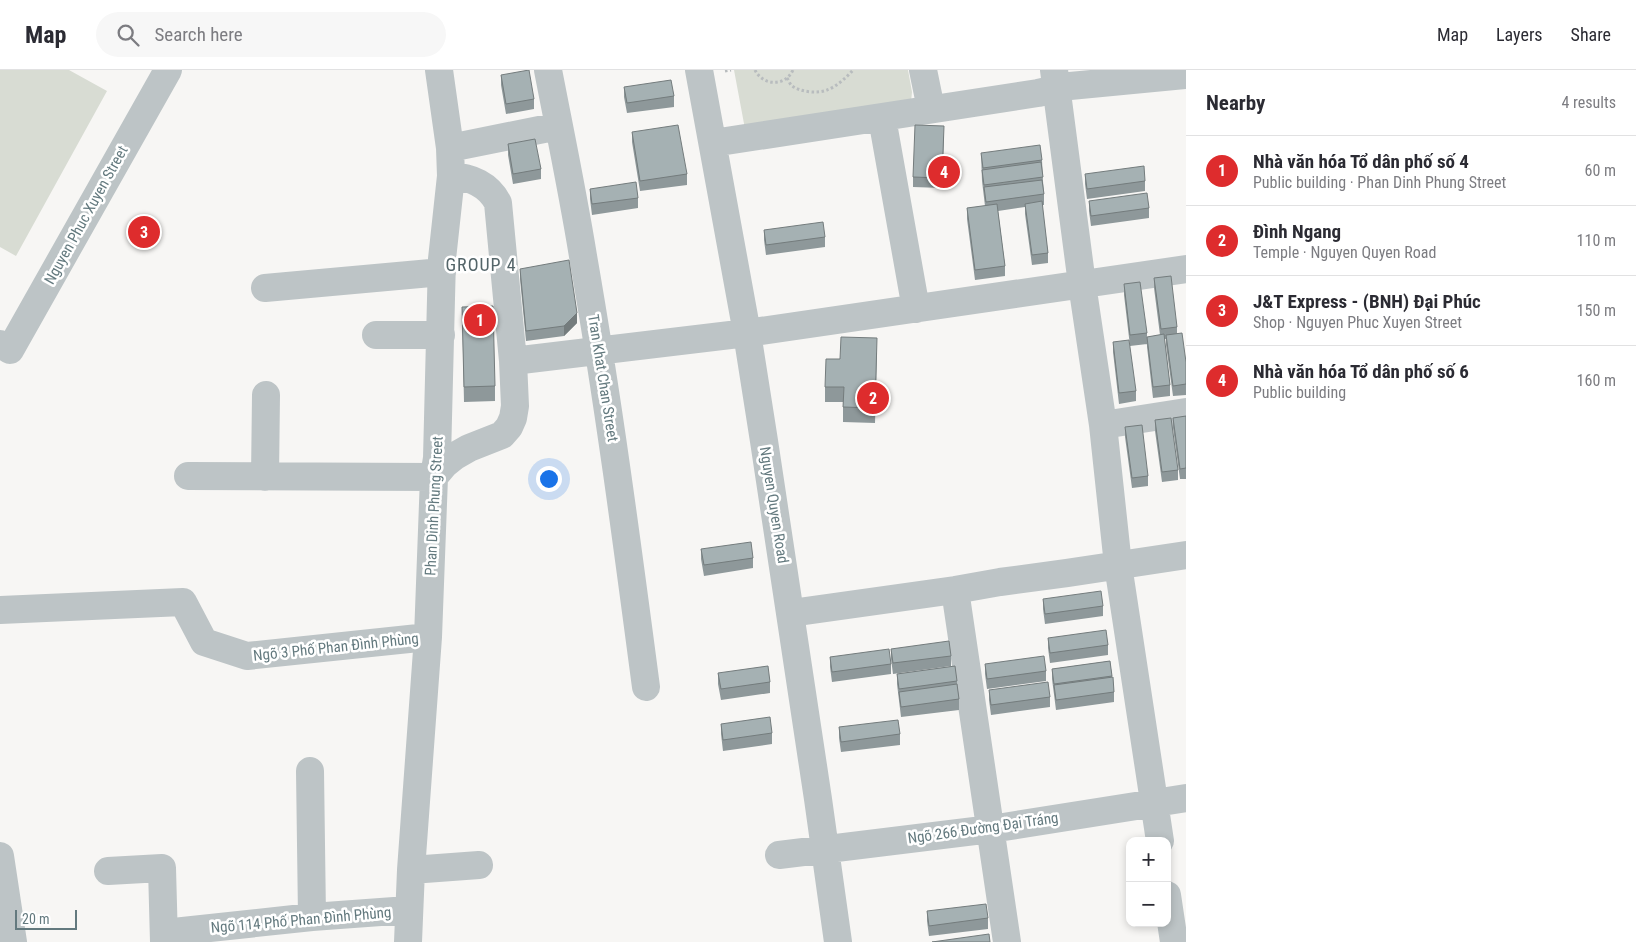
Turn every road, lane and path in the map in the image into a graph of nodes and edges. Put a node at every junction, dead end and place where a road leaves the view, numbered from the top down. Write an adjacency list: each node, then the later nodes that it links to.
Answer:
1 (168, 70): 28 (street, Nguyen Phuc Xuyen Street)
2 (439, 70): 17 (street, Phan Dinh Phung Street)
3 (548, 70): 15 (street, Tran Khat Chan Street)
4 (731, 70): 9 (path)
5 (755, 70): 11 (path)
6 (793, 70): 11 (path)
7 (853, 70): 11 (path)
8 (922, 70): 13 (street)
9 (712, 71): 16 (street, Nguyen Quyen Road)
10 (1186, 75): 12 (street)
11 (787, 78)
12 (1055, 80): 13 (street); 21 (street)
13 (931, 109): 14 (street)
14 (882, 118): 16 (street); 23 (street)
15 (559, 126): 17 (street); 27 (street, Tran Khat Chan Street)
16 (713, 143): 24 (street, Nguyen Quyen Road)
17 (450, 148): 18 (street, Phan Dinh Phung Street)
18 (452, 176): 20 (street, Phan Dinh Phung Street); 29 (street)
19 (1186, 269): 21 (street)
20 (442, 272): 22 (street); 25 (street, Phan Dinh Phung Street)
21 (1082, 284): 23 (street); 32 (street)
22 (264, 288)
23 (916, 309): 24 (street)
24 (747, 333): 27 (street); 40 (street, Nguyen Quyen Road)
25 (441, 335): 26 (street); 35 (street, Phan Dinh Phung Street)
26 (376, 336)
27 (599, 350): 29 (street); 42 (street, Tran Khat Chan Street)
28 (3, 355)
29 (513, 361): 35 (street)
30 (266, 395): 34 (street)
31 (1186, 412): 32 (street)
32 (1104, 424): 37 (street)
33 (188, 476): 34 (street)
34 (265, 477): 35 (street)
35 (434, 478): 41 (street, Phan Dinh Phung Street)
36 (1186, 555): 37 (street)
37 (1118, 565): 38 (street); 45 (street)
38 (955, 590): 40 (street); 46 (street)
39 (0, 610): 41 (street, Ngõ 3 Phố Phan Đình Phùng)
40 (791, 613): 48 (street, Nguyen Quyen Road)
41 (428, 637): 52 (street, Phan Dinh Phung Street)
42 (646, 687)
43 (310, 771): 55 (street)
44 (1186, 798): 45 (street, Ngõ 266 Đường Đại Tráng)
45 (1155, 803): 46 (street, Ngõ 266 Đường Đại Tráng); 47 (street)
46 (991, 829): 48 (street, Ngõ 266 Đường Đại Tráng); 61 (street)
47 (1159, 837)
48 (826, 849): 49 (street, Ngõ 266 Đường Đại Tráng); 60 (street, Nguyen Quyen Road)
49 (779, 855)
50 (0, 856): 58 (street)
51 (480, 865): 52 (street)
52 (411, 870): 54 (street, Phan Dinh Phung Street)
53 (108, 871): 57 (street)
54 (408, 910): 55 (street, Ngõ 114 Phố Phan Đình Phùng); 59 (street, Phan Dinh Phung Street)
55 (312, 917): 57 (street, Ngõ 114 Phố Phan Đình Phùng)
56 (1171, 922): 62 (street)
57 (164, 938)
58 (13, 942)
59 (408, 942)
60 (838, 942)
61 (1007, 942)
62 (1174, 942)

